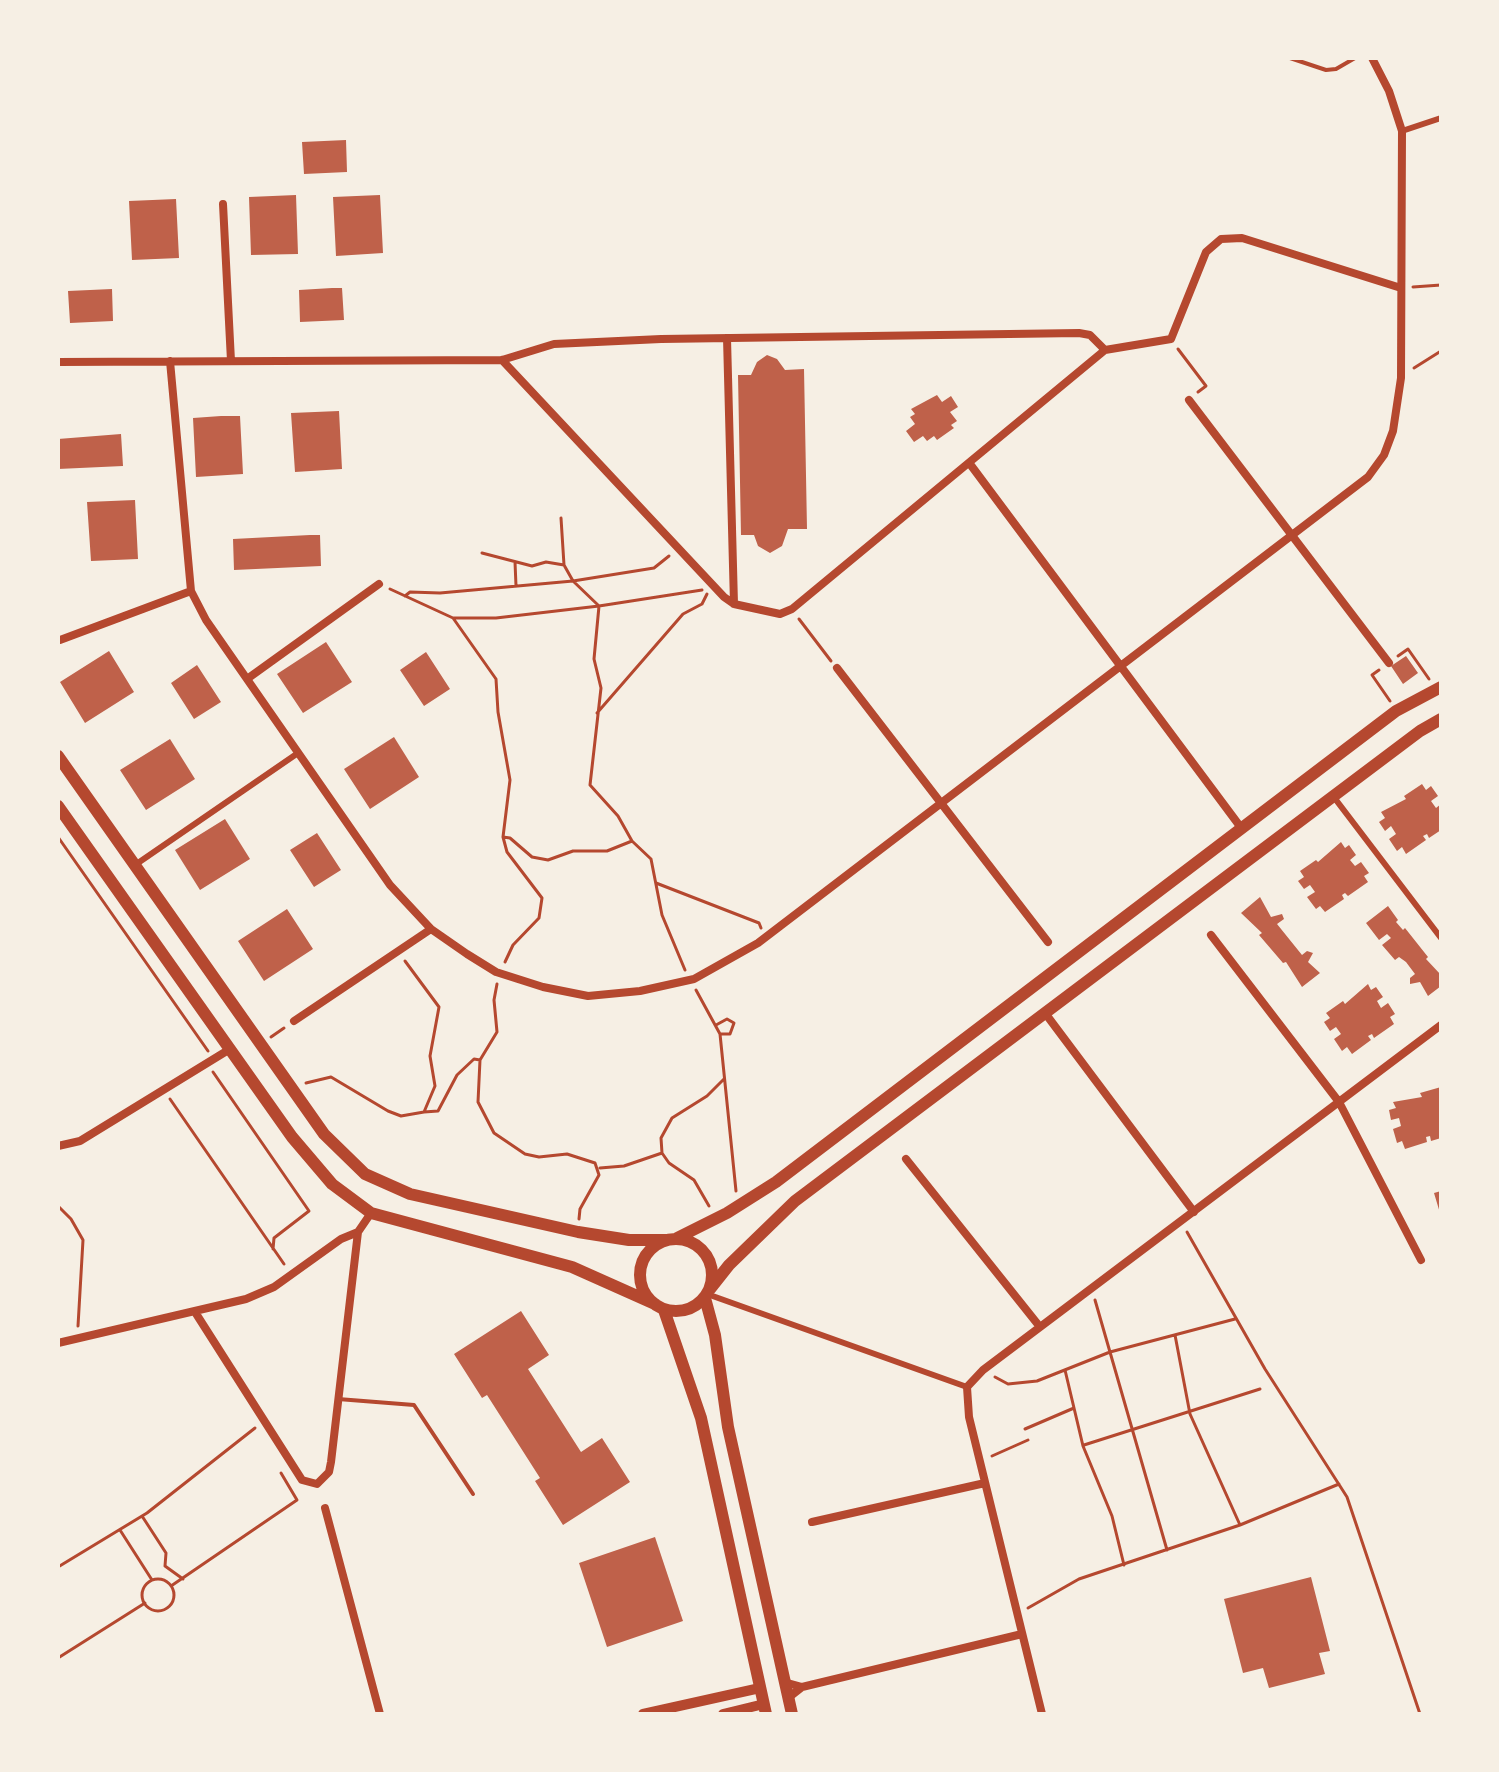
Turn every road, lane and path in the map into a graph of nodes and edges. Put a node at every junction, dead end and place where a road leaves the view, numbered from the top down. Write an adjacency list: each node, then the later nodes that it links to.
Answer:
1 (1290, 58): 2 (lane)
2 (1355, 58)
3 (1372, 58): 5 (street)
4 (1441, 118): 5 (street)
5 (1402, 131): 8 (street)
6 (223, 204): 15 (street)
7 (1441, 285): 8 (path)
8 (1401, 288): 10 (street); 17 (street)
9 (727, 338): 11 (street); 13 (street); 31 (street)
10 (1171, 339): 11 (street); 18 (path)
11 (1105, 350): 19 (street)
12 (1441, 351): 17 (path)
13 (502, 360): 15 (street); 22 (street)
14 (170, 361): 15 (street); 16 (street); 29 (street)
15 (231, 361)
16 (58, 362)
17 (1401, 378): 21 (street)
18 (1189, 400): 21 (street)
19 (970, 464): 33 (street); 39 (street)
20 (561, 518): 25 (path)
21 (1294, 537): 37 (street); 39 (street)
22 (679, 550): 26 (path); 31 (street)
23 (482, 553): 24 (path)
24 (515, 562): 25 (path); 28 (path)
25 (564, 565): 26 (path)
26 (573, 581): 28 (path); 32 (path)
27 (379, 584): 30 (path); 41 (street)
28 (516, 587): 30 (path)
29 (191, 591): 35 (street); 41 (street)
30 (405, 596): 34 (path)
31 (734, 604): 33 (street)
32 (599, 606): 34 (path); 44 (path); 44 (path)
33 (792, 609): 38 (path)
34 (453, 618): 53 (path)
35 (60, 640)
36 (1408, 649): 42 (path)
37 (1389, 663)
38 (837, 668): 49 (street)
39 (1121, 668): 49 (street); 51 (street)
40 (1372, 675): 43 (path)
41 (247, 679): 46 (street)
42 (1438, 688): 43 (main road)
43 (1396, 711): 51 (main road)
44 (597, 713): 54 (path)
45 (1441, 719): 48 (main road)
46 (298, 753): 55 (street); 57 (street)
47 (58, 756): 55 (main road)
48 (1333, 796): 60 (street); 65 (main road)
49 (940, 804): 59 (street); 61 (street)
50 (58, 806): 71 (main road)
51 (1242, 829): 91 (main road)
52 (58, 837): 72 (path)
53 (503, 837): 54 (path); 63 (path)
54 (632, 841): 56 (path)
55 (135, 865): 70 (main road)
56 (656, 883): 59 (path); 64 (path)
57 (431, 929): 62 (street); 63 (street)
58 (1211, 935): 77 (street)
59 (766, 936): 64 (street)
60 (1441, 938)
61 (1048, 942)
62 (397, 952): 66 (street); 78 (path)
63 (500, 973): 64 (street); 73 (path)
64 (690, 979): 68 (path)
65 (1045, 1013): 86 (street); 96 (main road)
66 (294, 1021): 70 (path)
67 (1441, 1025): 77 (street)
68 (716, 1026): 69 (path); 69 (path)
69 (720, 1034): 74 (path)
70 (261, 1044): 76 (main road)
71 (230, 1049): 72 (street); 87 (main road)
72 (214, 1059): 75 (street); 92 (path)
73 (480, 1060): 78 (path); 82 (path)
74 (724, 1079): 80 (path); 83 (path)
75 (163, 1090): 79 (street); 92 (path)
76 (294, 1091): 78 (path); 90 (main road)
77 (1339, 1102): 86 (street); 93 (street)
78 (424, 1112)
79 (58, 1146)
80 (662, 1153): 82 (path); 84 (path)
81 (906, 1159): 100 (street)
82 (599, 1168): 90 (path)
83 (733, 1196)
84 (720, 1201)
85 (58, 1206): 102 (path)
86 (1194, 1212): 88 (street)
87 (371, 1213): 89 (street); 97 (main road)
88 (1181, 1221): 95 (street); 99 (path)
89 (358, 1232): 94 (street); 109 (street)
90 (578, 1232): 91 (main road)
91 (672, 1239): 96 (main road); 97 (main road)
92 (273, 1249): 94 (path)
93 (1421, 1260)
94 (291, 1275): 98 (street)
95 (1091, 1289): 100 (street); 104 (path)
96 (708, 1294): 97 (main road); 107 (street); 137 (main road)
97 (660, 1307): 139 (main road)
98 (195, 1312): 102 (street); 112 (street)
99 (1235, 1319): 101 (path); 119 (path)
100 (1040, 1327): 105 (street)
101 (1175, 1335): 104 (path); 111 (path)
102 (77, 1337): 103 (street)
103 (58, 1343)
104 (1110, 1352): 106 (path); 114 (path)
105 (983, 1370): 106 (path); 107 (street)
106 (1065, 1370): 110 (path)
107 (967, 1387): 117 (street)
108 (1260, 1389): 111 (path)
109 (338, 1399): 112 (street); 120 (lane)
110 (1074, 1408): 113 (path); 116 (path)
111 (1190, 1414): 114 (path); 125 (path)
112 (265, 1421): 123 (path)
113 (1025, 1429)
114 (1133, 1431): 116 (path); 127 (path)
115 (1028, 1440): 117 (path)
116 (1083, 1446): 128 (path)
117 (980, 1461): 118 (street)
118 (985, 1483): 124 (street); 134 (street)
119 (1340, 1483): 125 (path); 147 (path)
120 (473, 1494)
121 (297, 1500): 130 (path)
122 (325, 1508): 142 (street)
123 (142, 1516): 126 (path); 130 (path)
124 (812, 1522)
125 (1240, 1525): 127 (path)
126 (120, 1530): 129 (path); 131 (path)
127 (1168, 1551): 128 (path)
128 (1124, 1566): 134 (path)
129 (58, 1567)
130 (183, 1579): 132 (path)
131 (152, 1580): 132 (path); 133 (path)
132 (171, 1586): 133 (path)
133 (145, 1603): 136 (path)
134 (1017, 1614): 135 (street)
135 (1022, 1634): 138 (street); 146 (street)
136 (58, 1658)
137 (784, 1682): 138 (street); 139 (main road); 140 (main road)
138 (802, 1687): 140 (street)
139 (760, 1688): 141 (main road); 143 (street)
140 (788, 1698): 141 (main road); 145 (main road)
141 (765, 1709): 144 (street)
142 (380, 1714)
143 (643, 1714)
144 (723, 1714)
145 (792, 1714)
146 (1042, 1714)
147 (1420, 1714)

